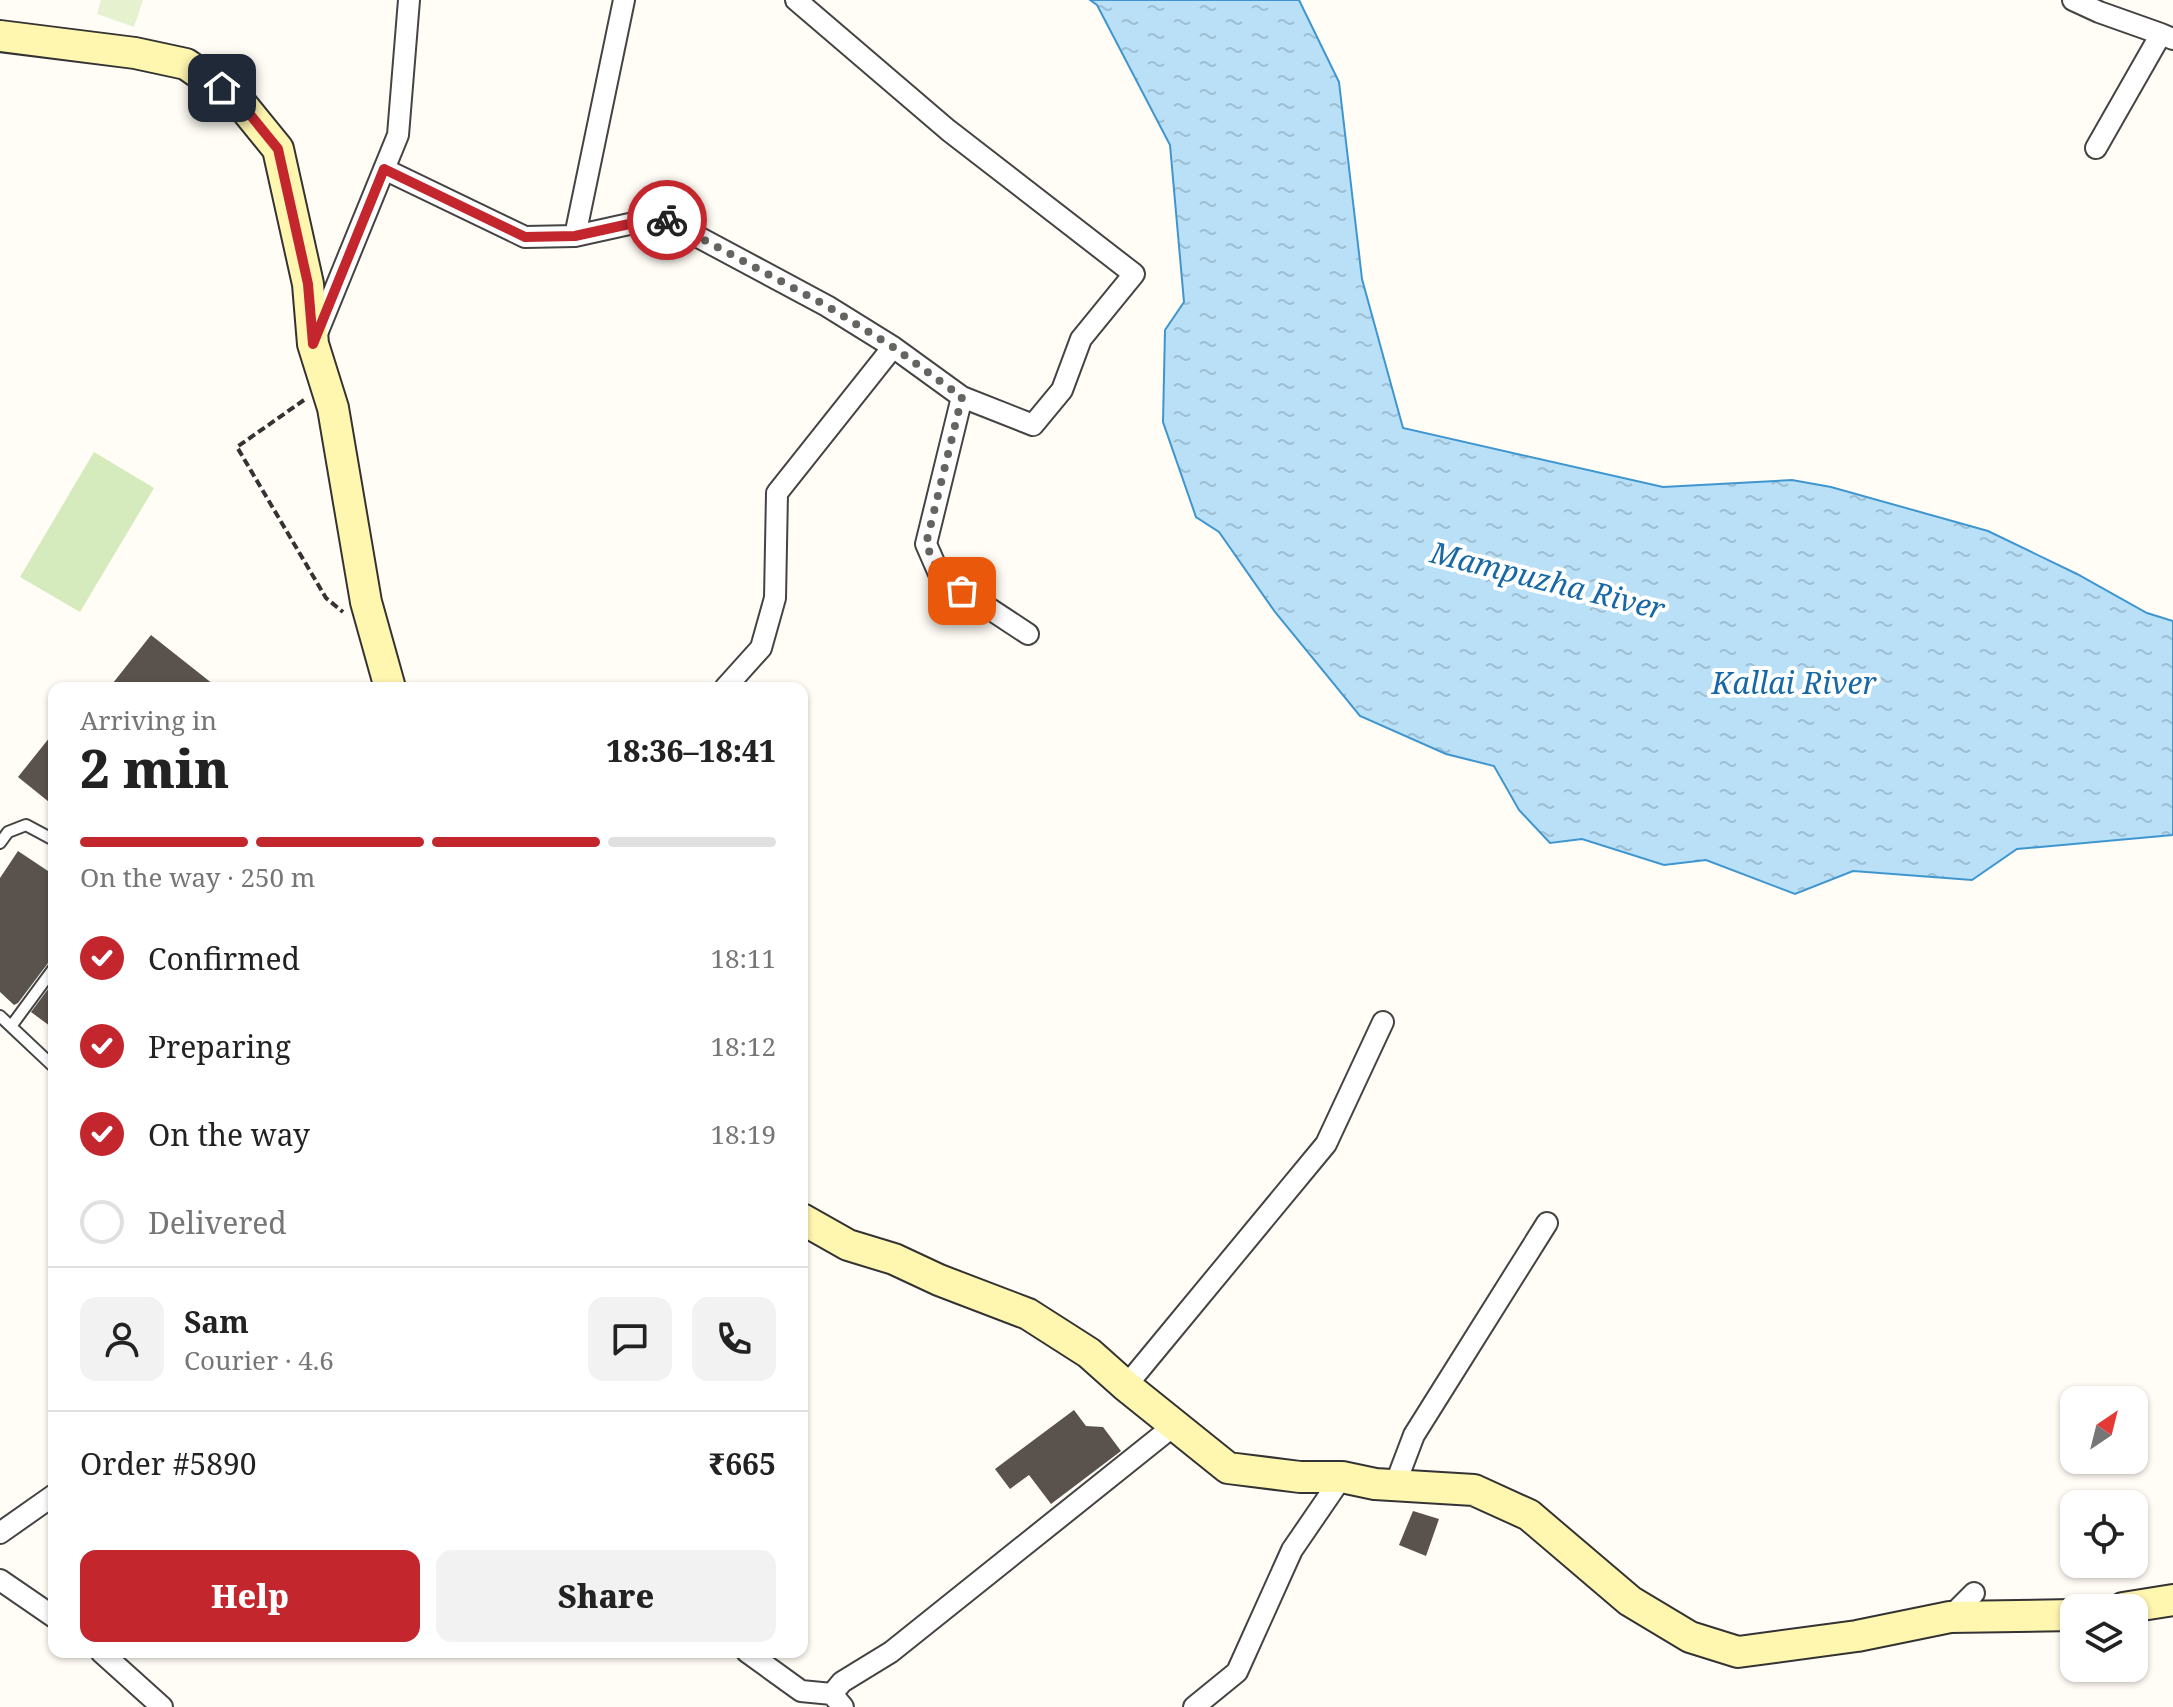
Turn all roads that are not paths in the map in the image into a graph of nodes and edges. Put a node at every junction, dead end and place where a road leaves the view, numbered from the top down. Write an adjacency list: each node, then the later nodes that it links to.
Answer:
1 (409, 0): 8 (street)
2 (624, 0): 9 (street)
3 (796, 0): 12 (street)
4 (2073, 0): 6 (street)
5 (0, 36): 10 (main road)
6 (2167, 36): 7 (street)
7 (2096, 148)
8 (384, 169): 9 (street); 10 (street)
9 (575, 236): 11 (street)
10 (313, 344): 14 (main road)
11 (893, 347): 12 (street); 15 (street)
12 (962, 397): 13 (street)
13 (1028, 634)
14 (385, 682)
15 (730, 682)
16 (48, 837): 17 (lane)
17 (0, 843)
18 (48, 976): 21 (lane)
19 (0, 1016): 21 (lane)
20 (1383, 1022): 25 (street)
21 (12, 1025): 22 (lane)
22 (48, 1061)
23 (808, 1222): 25 (main road)
24 (1547, 1223): 28 (street)
25 (1126, 1386): 26 (main road)
26 (1176, 1424): 27 (main road); 40 (street)
27 (1342, 1477): 28 (main road); 42 (street)
28 (1395, 1485): 37 (main road)
29 (48, 1499): 30 (street)
30 (0, 1533)
31 (0, 1580): 35 (street)
32 (1974, 1593): 37 (street)
33 (2173, 1600): 34 (main road)
34 (2148, 1604)
35 (48, 1613)
36 (2060, 1615): 37 (main road)
37 (1950, 1617)
38 (108, 1658): 41 (street)
39 (755, 1658): 40 (street)
40 (838, 1701)
41 (162, 1707)
42 (1194, 1707)

